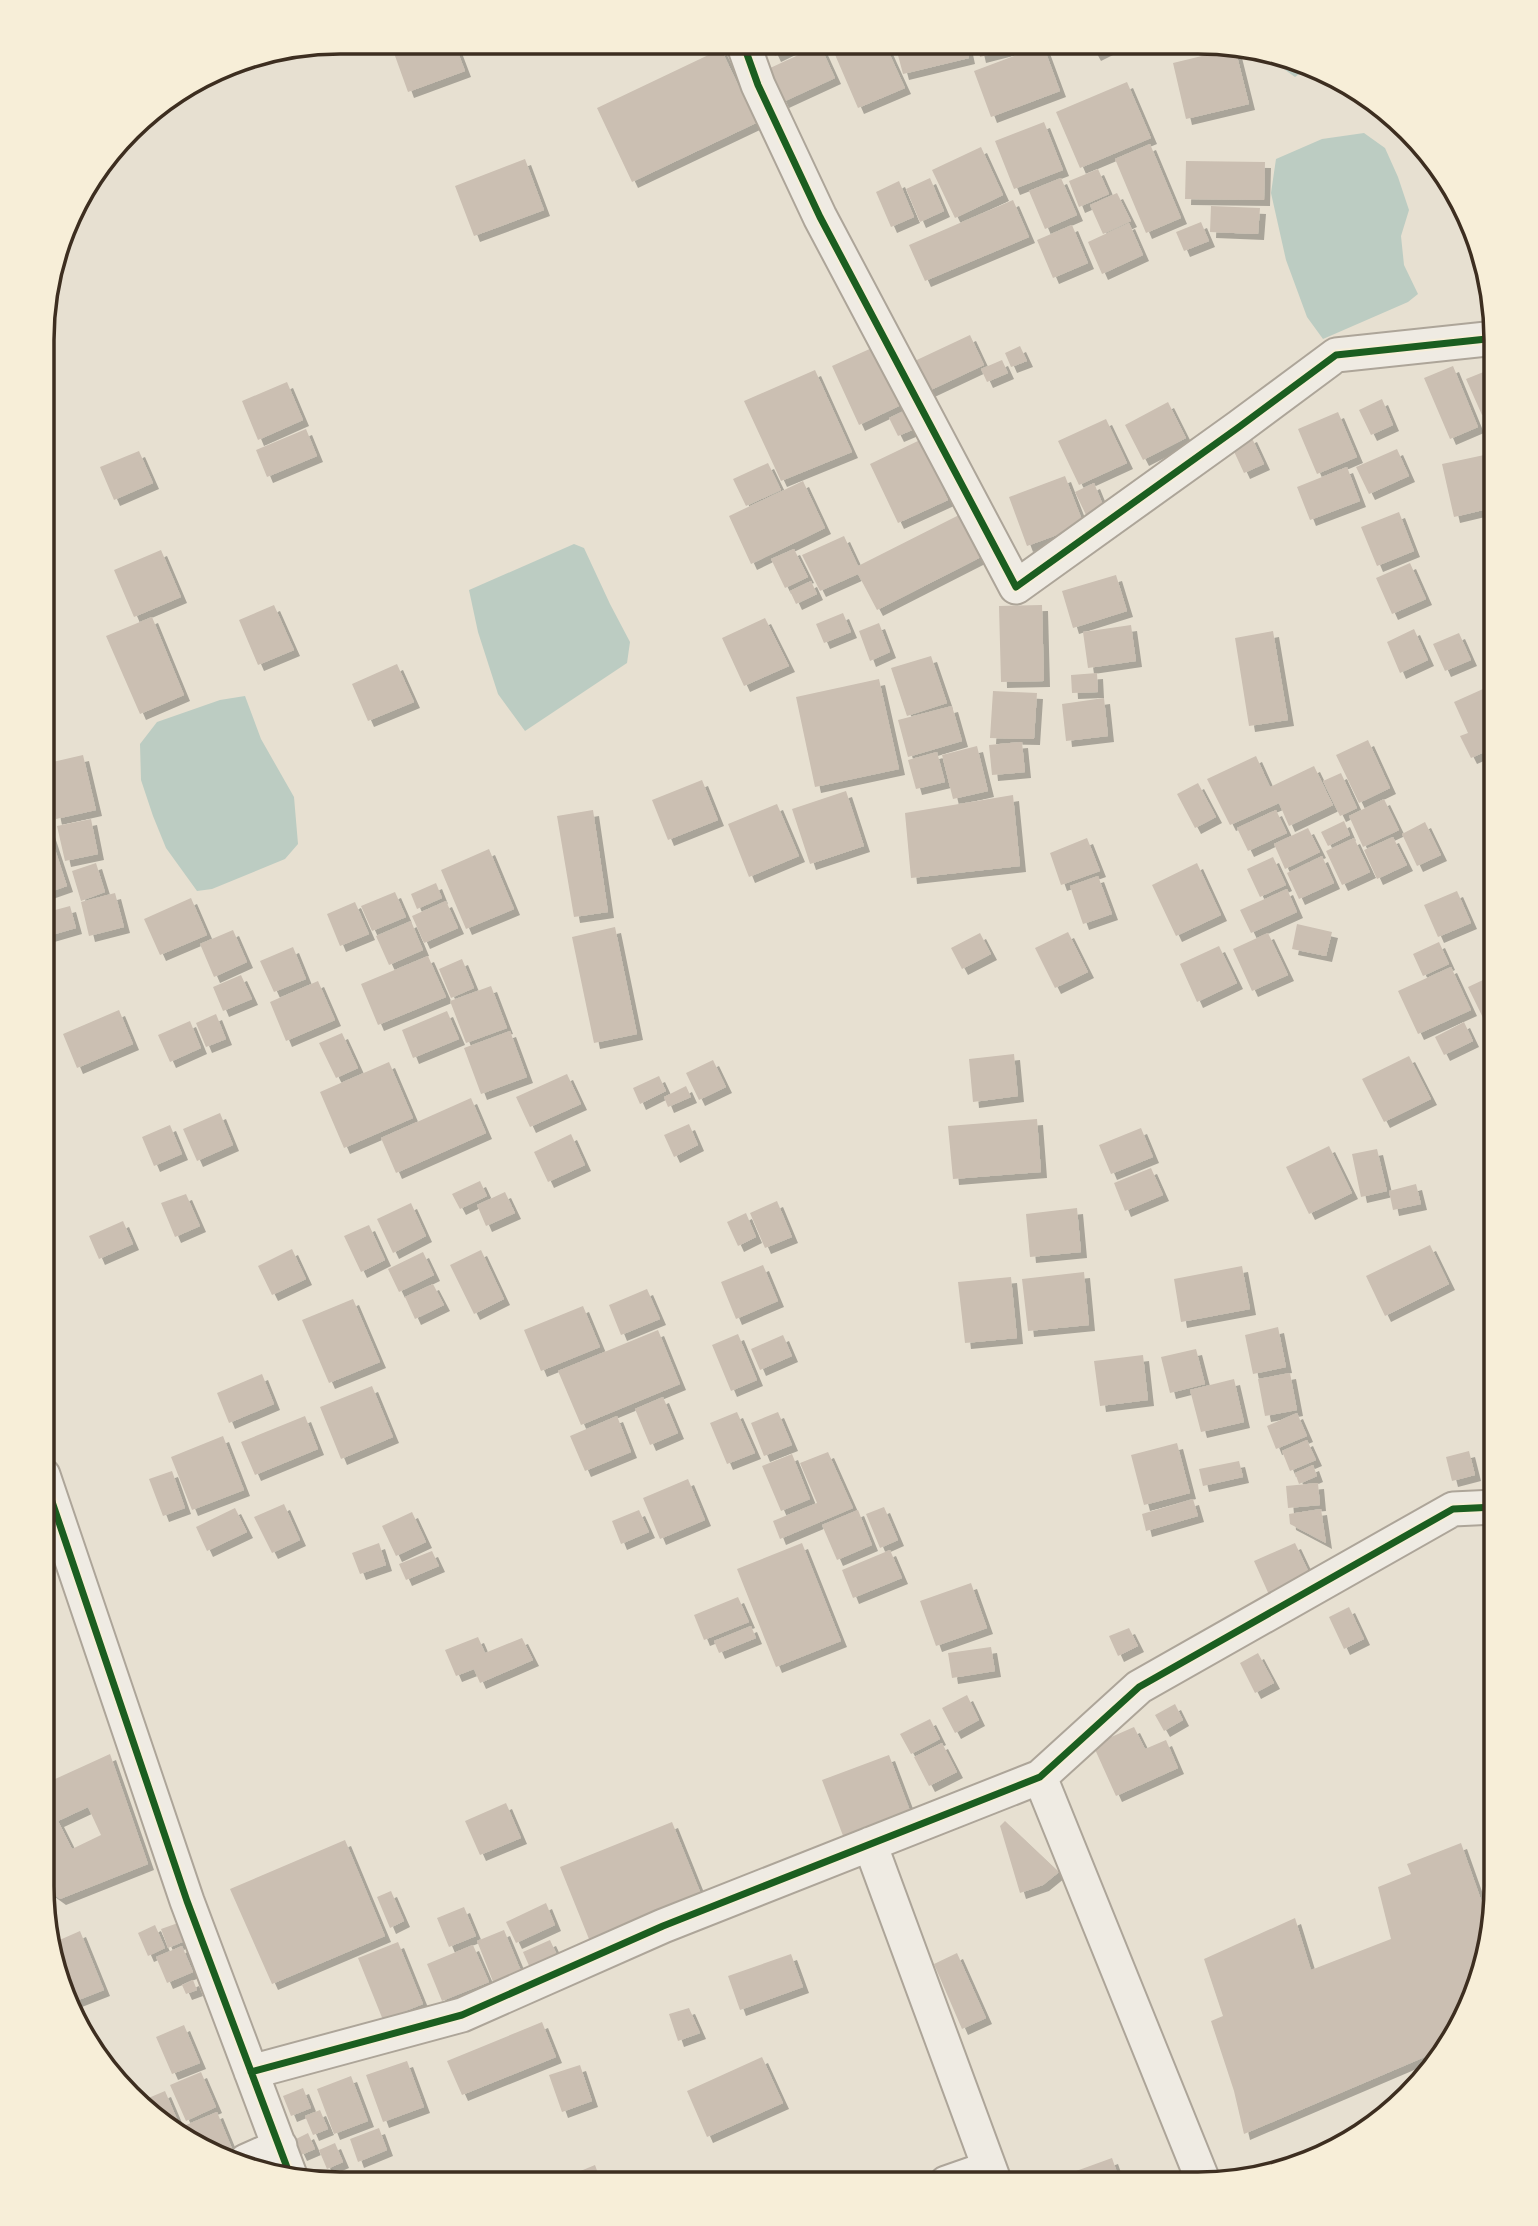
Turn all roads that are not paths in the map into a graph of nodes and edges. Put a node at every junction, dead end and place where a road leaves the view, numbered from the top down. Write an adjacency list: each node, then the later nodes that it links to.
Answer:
1 (747, 54): 2 (street)
2 (1484, 339)
3 (54, 1508): 7 (street)
4 (1484, 1508): 5 (street)
5 (1040, 1777): 6 (street); 12 (street)
6 (870, 1844): 7 (street); 11 (street)
7 (251, 2072): 8 (street)
8 (280, 2146): 9 (street); 10 (street)
9 (252, 2158)
10 (287, 2166)
11 (991, 2172)
12 (1200, 2172)

